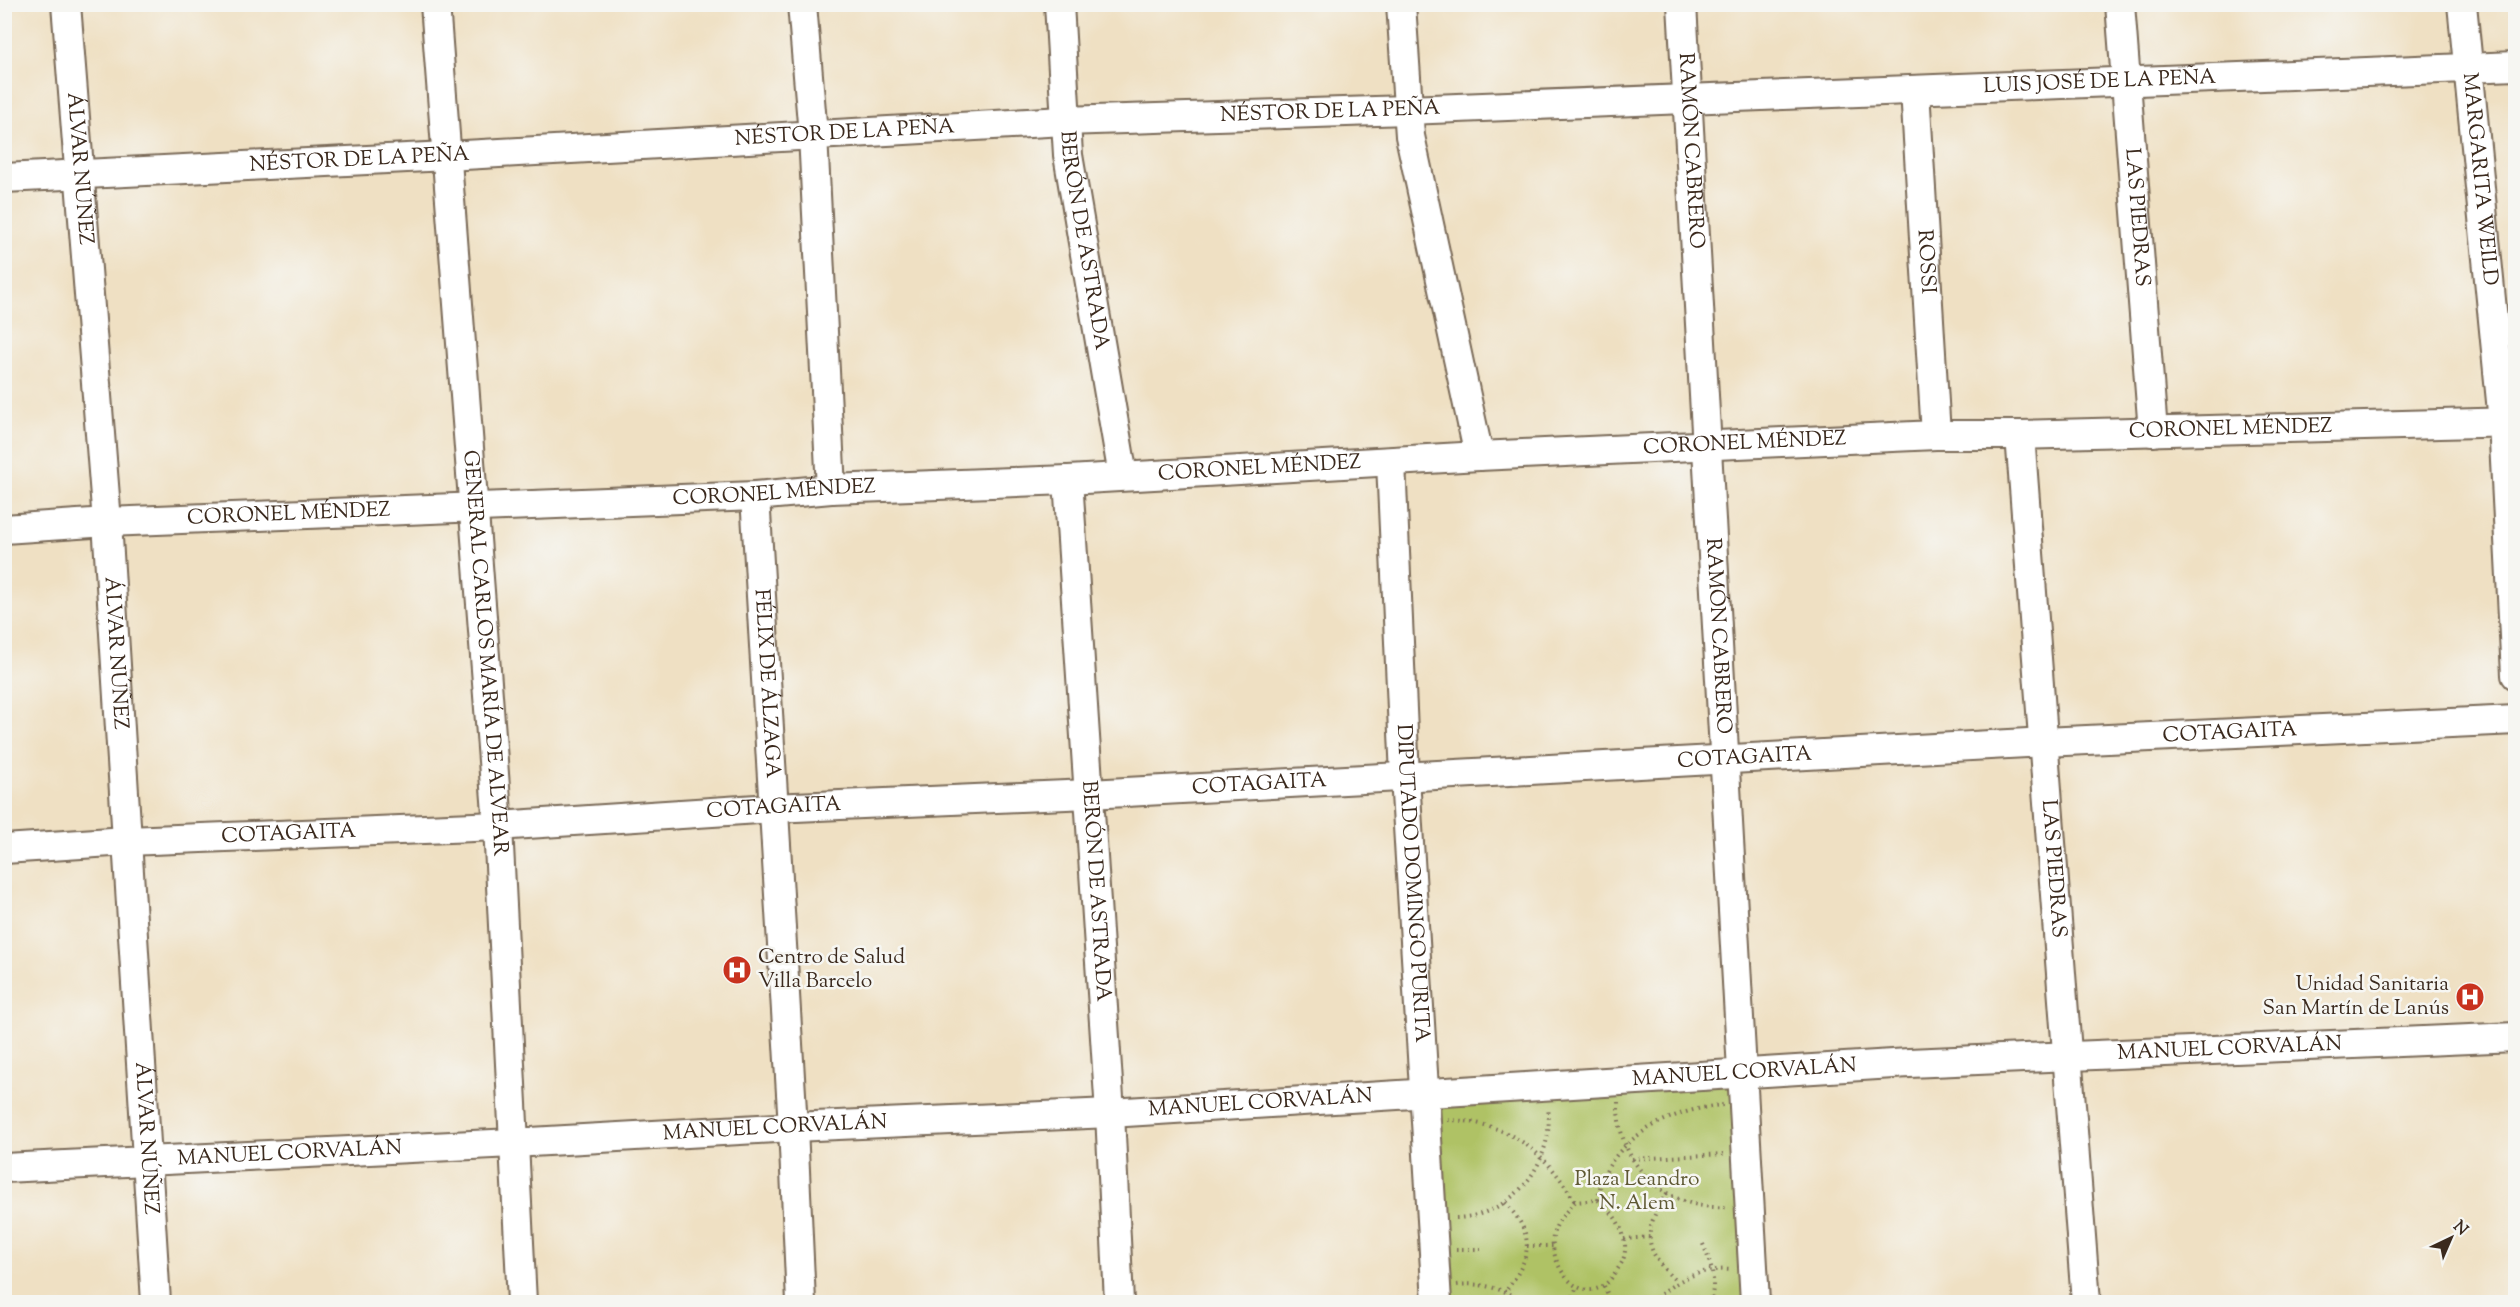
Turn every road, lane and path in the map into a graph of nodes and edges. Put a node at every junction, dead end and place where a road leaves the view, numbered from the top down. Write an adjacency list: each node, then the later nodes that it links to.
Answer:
1 (66, 4): 18 (street, ÁLVAR NÚÑEZ)
2 (435, 4): 17 (street, GENERAL CARLOS MARÍA DE ALVEAR)
3 (802, 4): 16 (street)
4 (1059, 4): 15 (street, BERÓN DE ASTRADA)
5 (1401, 4): 14 (street)
6 (1682, 4): 13 (street, RAMÓN CABRERO)
7 (2120, 4): 11 (street, LAS PIEDRAS)
8 (2463, 4): 10 (street, MARGARITA WEILD)
9 (2516, 66): 10 (street, LUIS JOSÉ DE LA PEÑA)
10 (2468, 68): 11 (street, LUIS JOSÉ DE LA PEÑA); 20 (street, MARGARITA WEILD)
11 (2126, 81): 12 (street, LUIS JOSÉ DE LA PEÑA); 21 (street, LAS PIEDRAS)
12 (1915, 90): 13 (street, LUIS JOSÉ DE LA PEÑA); 22 (street, ROSSI)
13 (1686, 98): 14 (street, NÉSTOR DE LA PEÑA); 24 (street, RAMÓN CABRERO)
14 (1407, 110): 15 (street, NÉSTOR DE LA PEÑA); 25 (street)
15 (1064, 122): 16 (street, NÉSTOR DE LA PEÑA); 27 (street, BERÓN DE ASTRADA)
16 (813, 135): 17 (street, NÉSTOR DE LA PEÑA); 29 (street)
17 (447, 156): 18 (street, NÉSTOR DE LA PEÑA); 31 (street, GENERAL CARLOS MARÍA DE ALVEAR)
18 (81, 175): 19 (street, NÉSTOR DE LA PEÑA); 32 (street, ÁLVAR NÚÑEZ)
19 (4, 178)
20 (2509, 422): 21 (street, CORONEL MÉNDEZ); 34 (street, MARGARITA WEILD)
21 (2153, 432): 23 (street, CORONEL MÉNDEZ)
22 (1936, 435): 23 (street, CORONEL MÉNDEZ); 24 (street, CORONEL MÉNDEZ)
23 (2020, 435): 36 (street, LAS PIEDRAS)
24 (1707, 446): 25 (street, CORONEL MÉNDEZ); 37 (street, RAMÓN CABRERO)
25 (1479, 456): 26 (street, CORONEL MÉNDEZ)
26 (1391, 462): 27 (street, CORONEL MÉNDEZ); 38 (street, DIPUTADO DOMINGO PURITA)
27 (1123, 476): 28 (street, CORONEL MÉNDEZ)
28 (1068, 480): 29 (street, CORONEL MÉNDEZ); 39 (street, BERÓN DE ASTRADA)
29 (831, 489): 30 (street, CORONEL MÉNDEZ)
30 (755, 496): 31 (street, CORONEL MÉNDEZ); 40 (street, FÉLIX DE ÁLZAGA)
31 (474, 508): 32 (street, CORONEL MÉNDEZ); 41 (street, GENERAL CARLOS MARÍA DE ALVEAR)
32 (107, 522): 33 (street, CORONEL MÉNDEZ); 42 (street, ÁLVAR NÚÑEZ)
33 (4, 529)
34 (2516, 675)
35 (2516, 720): 36 (street, COTAGAITA)
36 (2044, 742): 37 (street, COTAGAITA); 45 (street, LAS PIEDRAS)
37 (1724, 760): 38 (street, COTAGAITA); 46 (street, RAMÓN CABRERO)
38 (1405, 777): 39 (street, COTAGAITA); 49 (street, DIPUTADO DOMINGO PURITA)
39 (1089, 794): 40 (street, COTAGAITA); 51 (street, BERÓN DE ASTRADA)
40 (773, 808): 41 (street, COTAGAITA); 52 (street, FÉLIX DE ÁLZAGA)
41 (498, 826): 42 (street, COTAGAITA); 54 (street, GENERAL CARLOS MARÍA DE ALVEAR)
42 (127, 841): 43 (street, COTAGAITA); 59 (street, ÁLVAR NÚÑEZ)
43 (4, 849)
44 (2516, 1037): 45 (street, MANUEL CORVALÁN)
45 (2068, 1057): 46 (street, MANUEL CORVALÁN); 89 (street, LAS PIEDRAS)
46 (1744, 1075): 47 (street, MANUEL CORVALÁN); 50 (street, RAMÓN CABRERO)
47 (1621, 1083): 48 (street, MANUEL CORVALÁN); 55 (path)
48 (1545, 1085): 49 (street, MANUEL CORVALÁN); 57 (path)
49 (1425, 1094): 51 (street, MANUEL CORVALÁN); 53 (street, DIPUTADO DOMINGO PURITA)
50 (1745, 1103): 55 (path); 56 (street, RAMÓN CABRERO)
51 (1110, 1113): 52 (street, MANUEL CORVALÁN); 82 (street, BERÓN DE ASTRADA)
52 (793, 1126): 54 (street, MANUEL CORVALÁN); 81 (street, FÉLIX DE ÁLZAGA)
53 (1428, 1126): 57 (path); 66 (street, DIPUTADO DOMINGO PURITA)
54 (513, 1143): 59 (street, MANUEL CORVALÁN); 80 (street, GENERAL CARLOS MARÍA DE ALVEAR)
55 (1625, 1148): 58 (path); 62 (path)
56 (1746, 1153): 58 (path); 65 (street, RAMÓN CABRERO)
57 (1542, 1156): 63 (path); 64 (path)
58 (1632, 1159): 61 (path)
59 (147, 1160): 60 (street, MANUEL CORVALÁN); 79 (street, ÁLVAR NÚÑEZ)
60 (4, 1168)
61 (1667, 1193): 65 (path); 67 (path)
62 (1598, 1200): 63 (path); 68 (path)
63 (1575, 1202): 71 (path)
64 (1504, 1203): 66 (path); 70 (path)
65 (1749, 1206): 73 (street, RAMÓN CABRERO)
66 (1432, 1216): 78 (street, DIPUTADO DOMINGO PURITA)
67 (1650, 1238): 68 (path); 74 (path)
68 (1624, 1239): 76 (path)
69 (1703, 1244): 72 (path)
70 (1527, 1246): 71 (path); 77 (path)
71 (1554, 1246): 75 (path)
72 (1713, 1270): 73 (path); 74 (path); 87 (path)
73 (1754, 1273): 88 (street, RAMÓN CABRERO)
74 (1677, 1282): 86 (path)
75 (1576, 1286): 76 (path); 84 (path)
76 (1604, 1286): 85 (path)
77 (1505, 1292): 78 (path); 83 (path)
78 (1436, 1296)
79 (156, 1302)
80 (522, 1302)
81 (801, 1302)
82 (1119, 1302)
83 (1524, 1302)
84 (1571, 1302)
85 (1611, 1302)
86 (1652, 1302)
87 (1710, 1302)
88 (1755, 1302)
89 (2086, 1302)

